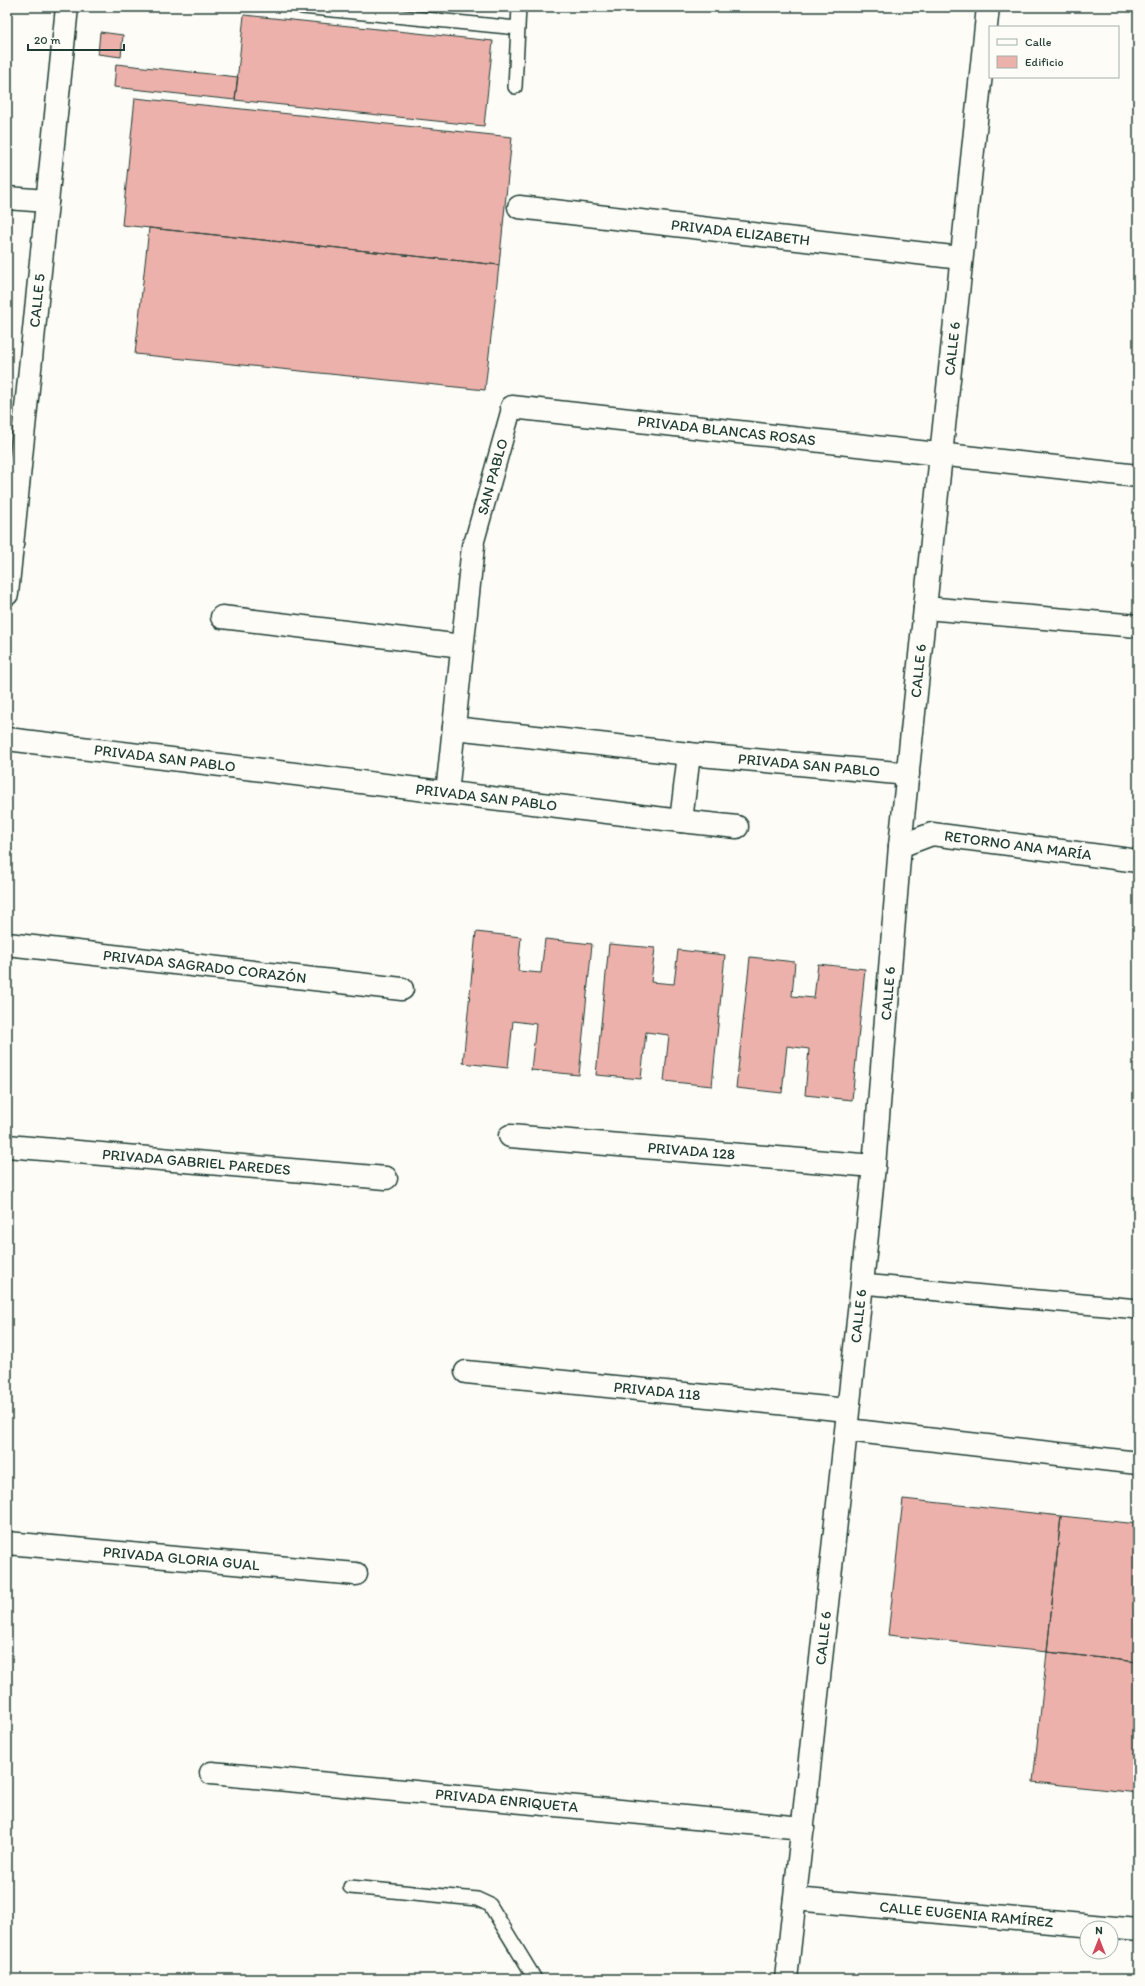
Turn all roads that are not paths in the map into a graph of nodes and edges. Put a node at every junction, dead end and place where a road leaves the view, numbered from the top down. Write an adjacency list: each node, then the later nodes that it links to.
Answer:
1 (67, 7): 8 (street, CALLE 5)
2 (302, 7): 5 (lane)
3 (519, 7): 5 (lane)
4 (988, 7): 10 (street, CALLE 6)
5 (518, 28): 6 (lane)
6 (515, 87)
7 (7, 198): 8 (street)
8 (47, 201): 15 (street, CALLE 5)
9 (519, 207): 10 (street, PRIVADA ELIZABETH)
10 (961, 258): 12 (street, CALLE 6)
11 (512, 407): 12 (street, PRIVADA BLANCAS ROSAS); 14 (street, SAN PABLO)
12 (941, 455): 13 (street, PRIVADA BLANCAS ROSAS); 16 (street, CALLE 6)
13 (1138, 476)
14 (473, 546): 19 (street)
15 (7, 594)
16 (925, 608): 18 (street); 23 (street, CALLE 6)
17 (222, 617): 19 (street)
18 (1138, 626)
19 (462, 646): 20 (street)
20 (454, 728): 22 (street, PRIVADA SAN PABLO); 24 (street)
21 (7, 739): 24 (street, PRIVADA SAN PABLO)
22 (689, 754): 23 (street, PRIVADA SAN PABLO); 25 (street)
23 (908, 774): 27 (street, CALLE 6)
24 (447, 793): 25 (street, PRIVADA SAN PABLO)
25 (681, 821): 26 (street, PRIVADA SAN PABLO)
26 (737, 828)
27 (900, 846): 28 (street, RETORNO ANA MARÍA); 33 (street, CALLE 6)
28 (1138, 861)
29 (7, 944): 30 (street, PRIVADA SAGRADO CORAZÓN)
30 (402, 989)
31 (510, 1136): 33 (street, PRIVADA 128)
32 (7, 1146): 34 (street, PRIVADA GABRIEL PAREDES)
33 (874, 1166): 35 (street, CALLE 6)
34 (386, 1178)
35 (862, 1284): 36 (street); 38 (street, CALLE 6)
36 (1138, 1309)
37 (466, 1372): 38 (street, PRIVADA 118)
38 (847, 1420): 39 (street, PRIVADA 118); 43 (street, CALLE 6)
39 (1138, 1463)
40 (7, 1543): 41 (street, PRIVADA GLORIA GUAL)
41 (356, 1574)
42 (211, 1773): 43 (street, PRIVADA ENRIQUETA)
43 (803, 1828): 45 (street, CALLE 6)
44 (350, 1887): 47 (lane)
45 (795, 1899): 46 (street, CALLE EUGENIA RAMÍREZ); 48 (street, CALLE 6)
46 (1138, 1930)
47 (535, 1979)
48 (786, 1979)

